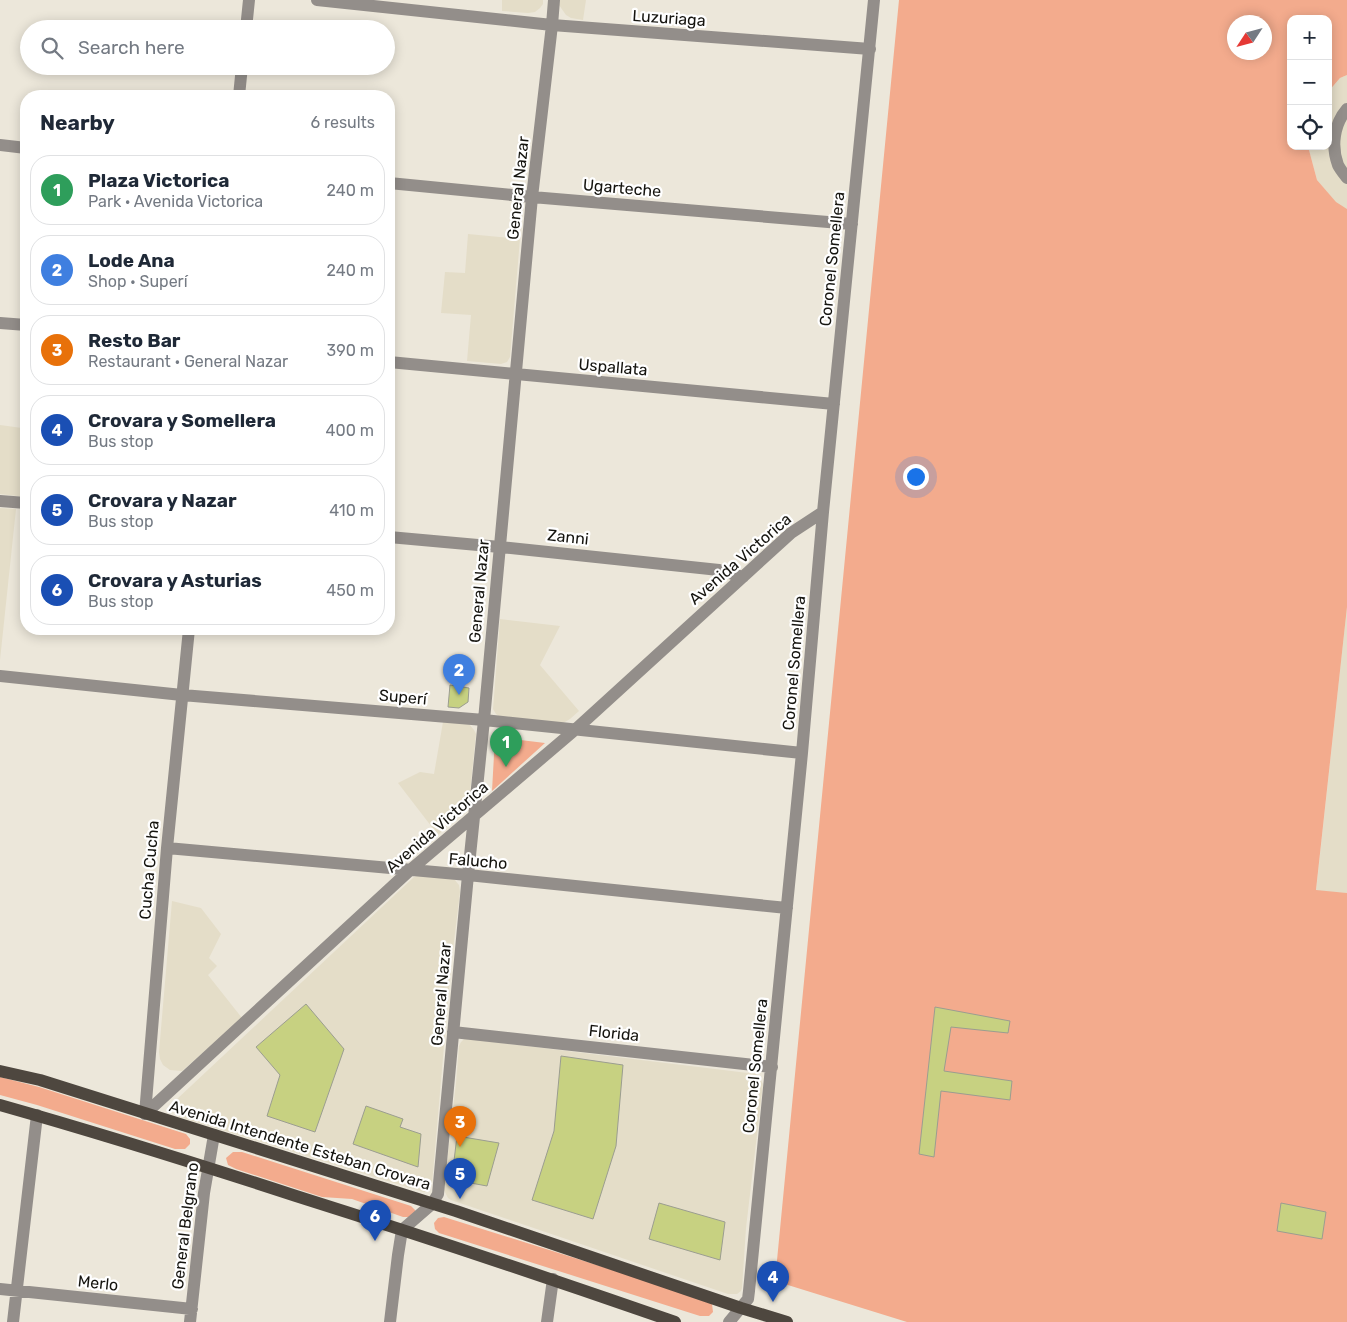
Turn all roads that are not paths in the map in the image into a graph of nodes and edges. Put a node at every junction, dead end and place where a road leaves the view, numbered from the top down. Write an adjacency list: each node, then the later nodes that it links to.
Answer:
1 (249, 0): 5 (street)
2 (317, 0): 6 (street, Luzuriaga)
3 (554, 0): 6 (street, General Nazar)
4 (874, 0): 7 (street, Coronel Somellera)
5 (247, 20)
6 (552, 25): 7 (street, Luzuriaga); 15 (street, General Nazar)
7 (870, 49): 16 (street, Coronel Somellera)
8 (241, 75): 9 (street)
9 (240, 90)
10 (1347, 109): 13 (street)
11 (0, 145): 12 (street)
12 (20, 147)
13 (1347, 178)
14 (395, 184): 15 (street, Ugarteche)
15 (532, 197): 16 (street, Ugarteche); 20 (street, General Nazar)
16 (852, 224): 21 (street, Coronel Somellera)
17 (0, 322): 18 (street)
18 (20, 324)
19 (395, 363): 20 (street, Uspallata)
20 (515, 374): 21 (street, Uspallata); 26 (street, General Nazar)
21 (834, 404): 24 (street, Coronel Somellera)
22 (0, 501): 23 (street)
23 (20, 503)
24 (823, 512): 27 (street, Avenida Victorica); 33 (street, Coronel Somellera)
25 (395, 538): 26 (street, Zanni)
26 (500, 547): 27 (street, Zanni); 31 (street, General Nazar)
27 (743, 578): 32 (street, Avenida Victorica)
28 (188, 635): 30 (street, Cucha Cucha)
29 (0, 676): 30 (street, Superí)
30 (182, 695): 31 (street, Superí); 35 (street, Cucha Cucha)
31 (484, 720): 32 (street, Superí); 34 (street, General Nazar)
32 (576, 729): 33 (street, Superí); 34 (street, Avenida Victorica)
33 (802, 753): 38 (street, Coronel Somellera)
34 (475, 816): 36 (street, Avenida Victorica); 37 (street, General Nazar)
35 (167, 848): 36 (street, Falucho); 43 (street, Cucha Cucha)
36 (409, 871): 37 (street, Falucho); 43 (street, Avenida Victorica)
37 (468, 875): 38 (street, Falucho); 39 (street, General Nazar)
38 (787, 908): 40 (street, Coronel Somellera)
39 (453, 1032): 40 (street, Florida); 47 (street, General Nazar)
40 (772, 1067): 52 (street, Coronel Somellera)
41 (0, 1071): 43 (main road, Avenida Intendente Esteban Crovara)
42 (0, 1105): 44 (main road)
43 (146, 1114): 45 (main road, Avenida Intendente Esteban Crovara)
44 (37, 1115): 46 (main road); 51 (street)
45 (214, 1135): 46 (street, General Belgrano); 47 (main road, Avenida Intendente Esteban Crovara)
46 (208, 1168): 48 (main road); 53 (street, General Belgrano)
47 (432, 1204): 48 (street); 52 (main road, Avenida Intendente Esteban Crovara)
48 (402, 1230): 49 (main road); 56 (street)
49 (553, 1279): 57 (street); 58 (main road)
50 (0, 1289): 51 (street, Merlo)
51 (17, 1291): 53 (street, Merlo); 54 (street)
52 (741, 1308): 59 (street, Coronel Somellera); 60 (main road, Avenida Intendente Esteban Crovara)
53 (192, 1309): 55 (street, General Belgrano)
54 (13, 1322)
55 (190, 1322)
56 (390, 1322)
57 (547, 1322)
58 (675, 1322)
59 (729, 1322)
60 (787, 1322)

